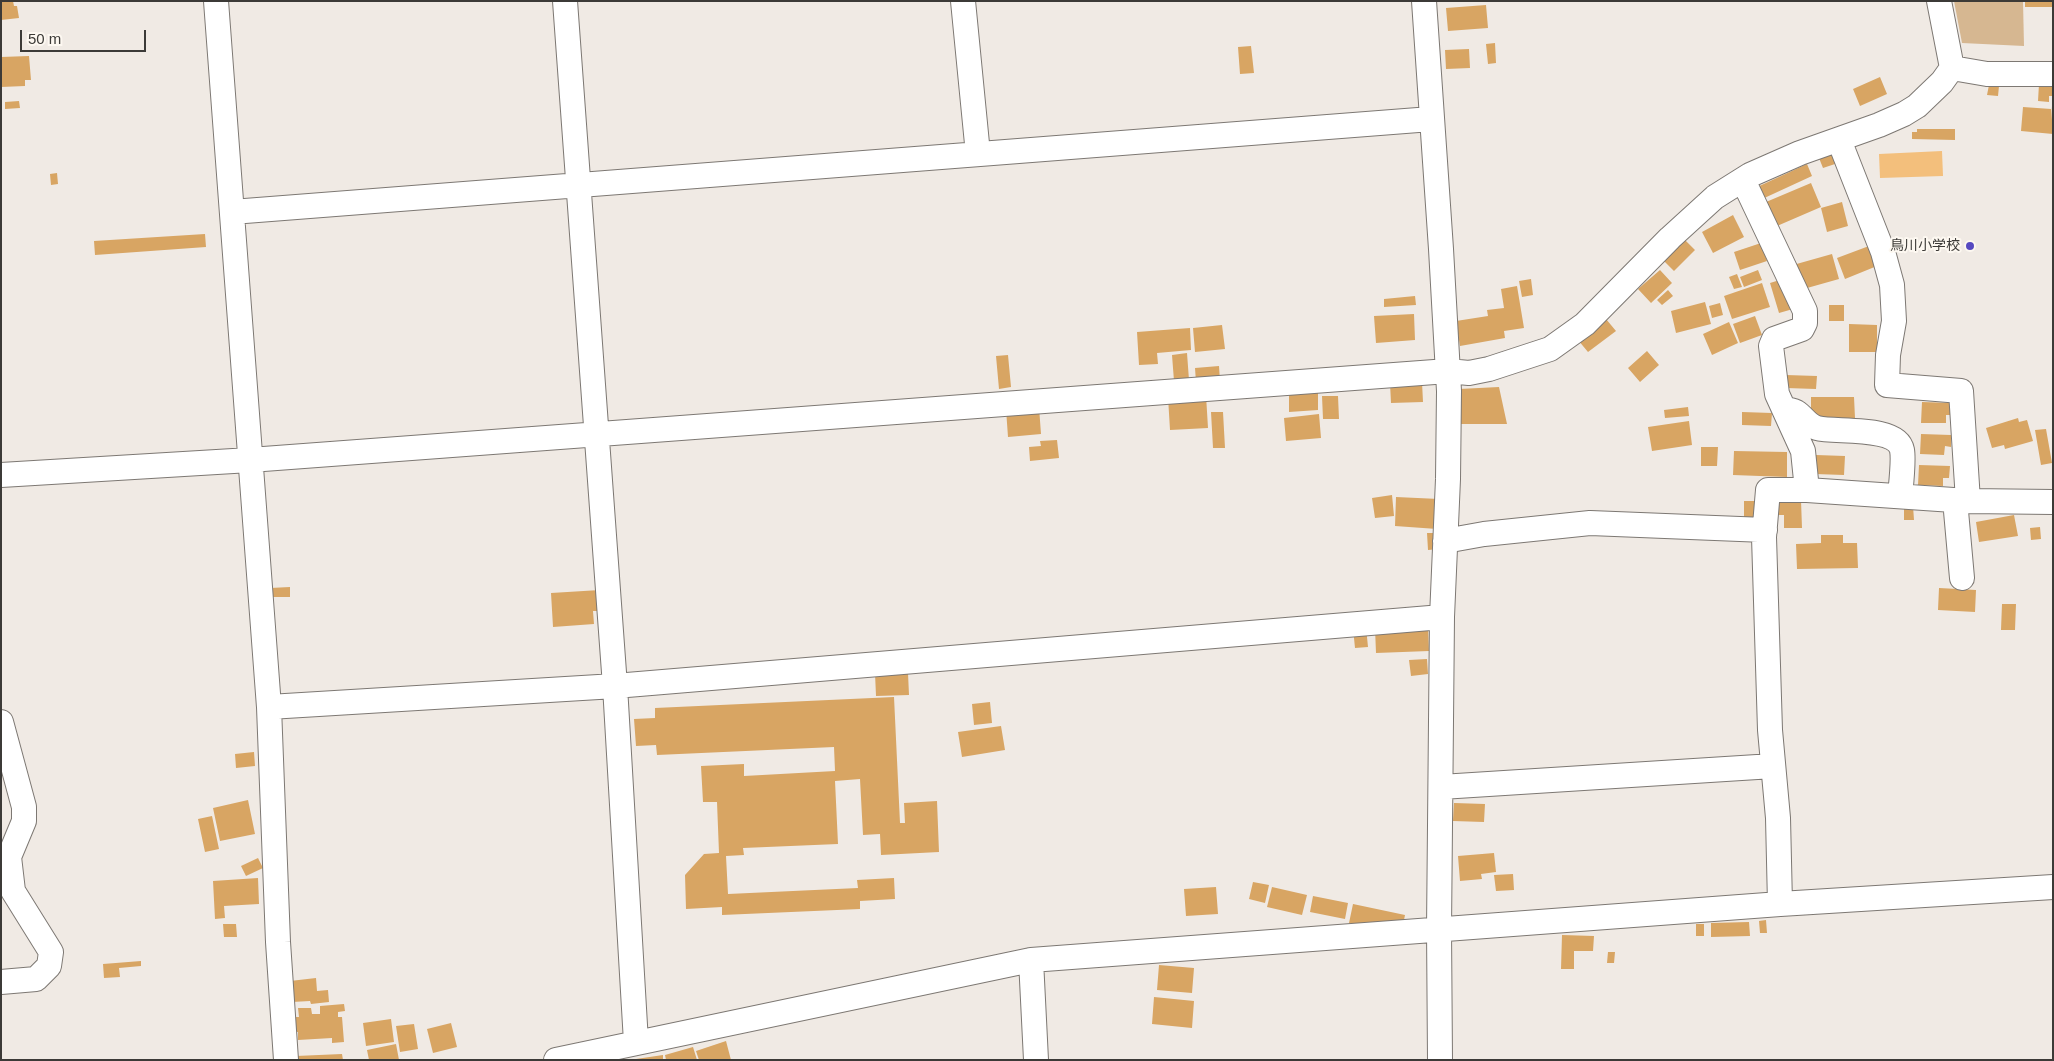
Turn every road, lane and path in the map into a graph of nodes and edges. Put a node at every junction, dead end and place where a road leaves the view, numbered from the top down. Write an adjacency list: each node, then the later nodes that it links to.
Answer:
1 (216, 1): 13 (street)
2 (565, 1): 12 (street)
3 (963, 1): 10 (street)
4 (1424, 1): 8 (street)
5 (1939, 1): 6 (street)
6 (1952, 68): 7 (street); 9 (street)
7 (2053, 74)
8 (1431, 119): 10 (street); 14 (street)
9 (1839, 140): 11 (street); 21 (street)
10 (978, 154): 12 (street)
11 (1743, 180): 14 (street); 15 (street)
12 (578, 185): 13 (street); 16 (street)
13 (232, 212): 17 (street)
14 (1448, 371): 16 (street); 24 (street)
15 (1785, 408): 19 (street); 20 (street)
16 (597, 433): 17 (street); 27 (street)
17 (250, 460): 18 (street); 28 (street)
18 (1, 474)
19 (1806, 490): 20 (street); 23 (street)
20 (1900, 496): 21 (street)
21 (1962, 500): 22 (street); 25 (street)
22 (2053, 502)
23 (1765, 530): 24 (street); 30 (street)
24 (1445, 541): 26 (street)
25 (1962, 578)
26 (1442, 617): 27 (street); 31 (street)
27 (615, 686): 28 (street); 37 (street)
28 (269, 707): 38 (street)
29 (1, 722): 36 (street)
30 (1773, 766): 31 (street); 33 (street)
31 (1442, 788): 34 (street)
32 (2053, 887): 33 (street)
33 (1780, 904): 34 (street)
34 (1438, 929): 35 (street); 41 (street)
35 (1031, 960): 37 (street); 40 (street)
36 (1, 982)
37 (626, 1049): 39 (street)
38 (286, 1060)
39 (556, 1060)
40 (1036, 1060)
41 (1440, 1060)

